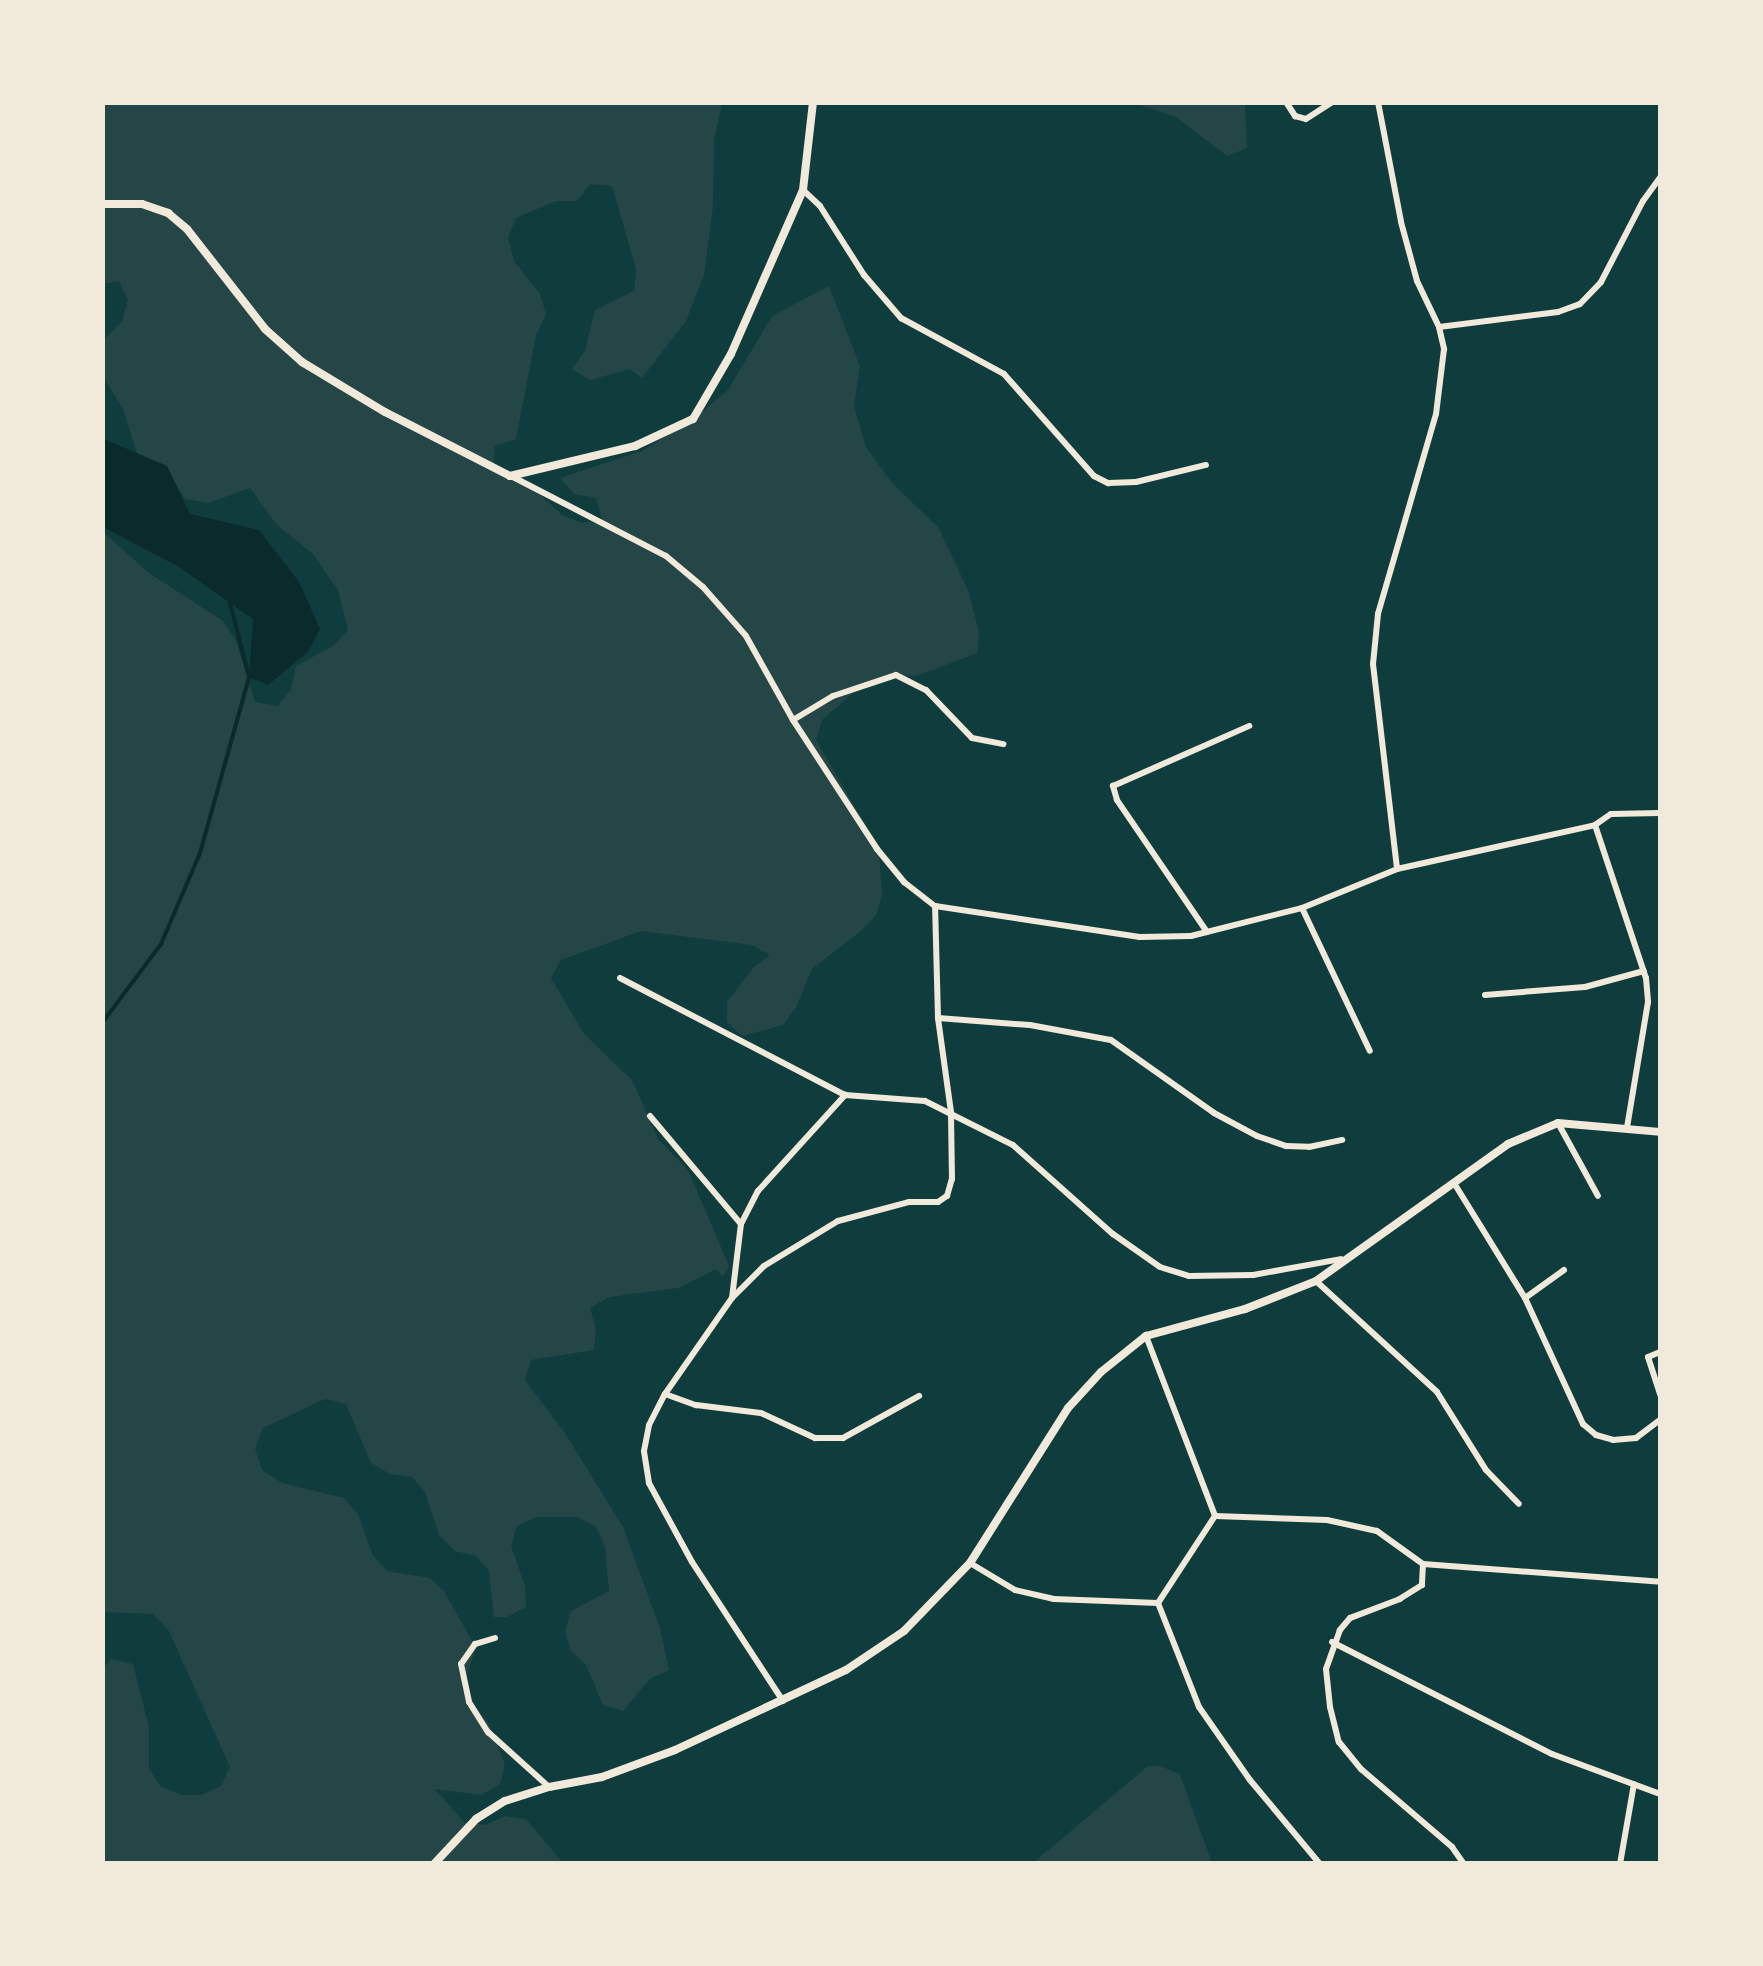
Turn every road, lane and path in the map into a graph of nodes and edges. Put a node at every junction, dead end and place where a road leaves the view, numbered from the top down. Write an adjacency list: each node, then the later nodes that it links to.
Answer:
1 (813, 102): 6 (street)
2 (1286, 102): 3 (street)
3 (1332, 102)
4 (1378, 102): 8 (street)
5 (1660, 178): 8 (street)
6 (803, 190): 9 (street); 10 (street)
7 (102, 204): 10 (street)
8 (1440, 327): 16 (street)
9 (1206, 464)
10 (510, 476): 11 (street)
11 (793, 720): 13 (street); 17 (street)
12 (1249, 726): 19 (street)
13 (1003, 744)
14 (1660, 813): 15 (street)
15 (1595, 826): 16 (street); 20 (street)
16 (1397, 869): 18 (street)
17 (935, 906): 19 (street); 23 (street)
18 (1302, 908): 19 (street); 24 (street)
19 (1207, 932)
20 (1644, 971): 22 (street); 29 (street)
21 (620, 978): 25 (street)
22 (1485, 994)
23 (938, 1018): 26 (street); 31 (street)
24 (1370, 1051)
25 (845, 1095): 26 (street); 34 (street)
26 (951, 1112): 35 (street); 38 (street)
27 (650, 1116): 34 (street)
28 (1558, 1123): 29 (street); 32 (street); 33 (street)
29 (1627, 1128): 30 (street)
30 (1660, 1132)
31 (1342, 1140)
32 (1454, 1182): 35 (street); 39 (street)
33 (1598, 1196)
34 (741, 1224): 38 (street)
35 (1341, 1259): 37 (street)
36 (1564, 1270): 39 (street)
37 (1316, 1281): 40 (street); 46 (street)
38 (732, 1298): 42 (street)
39 (1524, 1298): 45 (street)
40 (1146, 1336): 47 (street); 48 (street)
41 (1660, 1352): 44 (street)
42 (665, 1394): 43 (street); 54 (street)
43 (919, 1396)
44 (1660, 1396)
45 (1660, 1420)
46 (1519, 1504)
47 (1215, 1516): 49 (street); 51 (street)
48 (970, 1563): 51 (street); 54 (street)
49 (1423, 1564): 50 (street); 53 (street)
50 (1660, 1582)
51 (1158, 1603): 59 (street)
52 (495, 1638): 56 (street)
53 (1332, 1642): 55 (street); 60 (street)
54 (783, 1701): 56 (street)
55 (1634, 1784): 57 (street); 61 (street)
56 (548, 1786): 58 (street)
57 (1660, 1794)
58 (434, 1864)
59 (1320, 1864)
60 (1464, 1864)
61 (1620, 1864)

